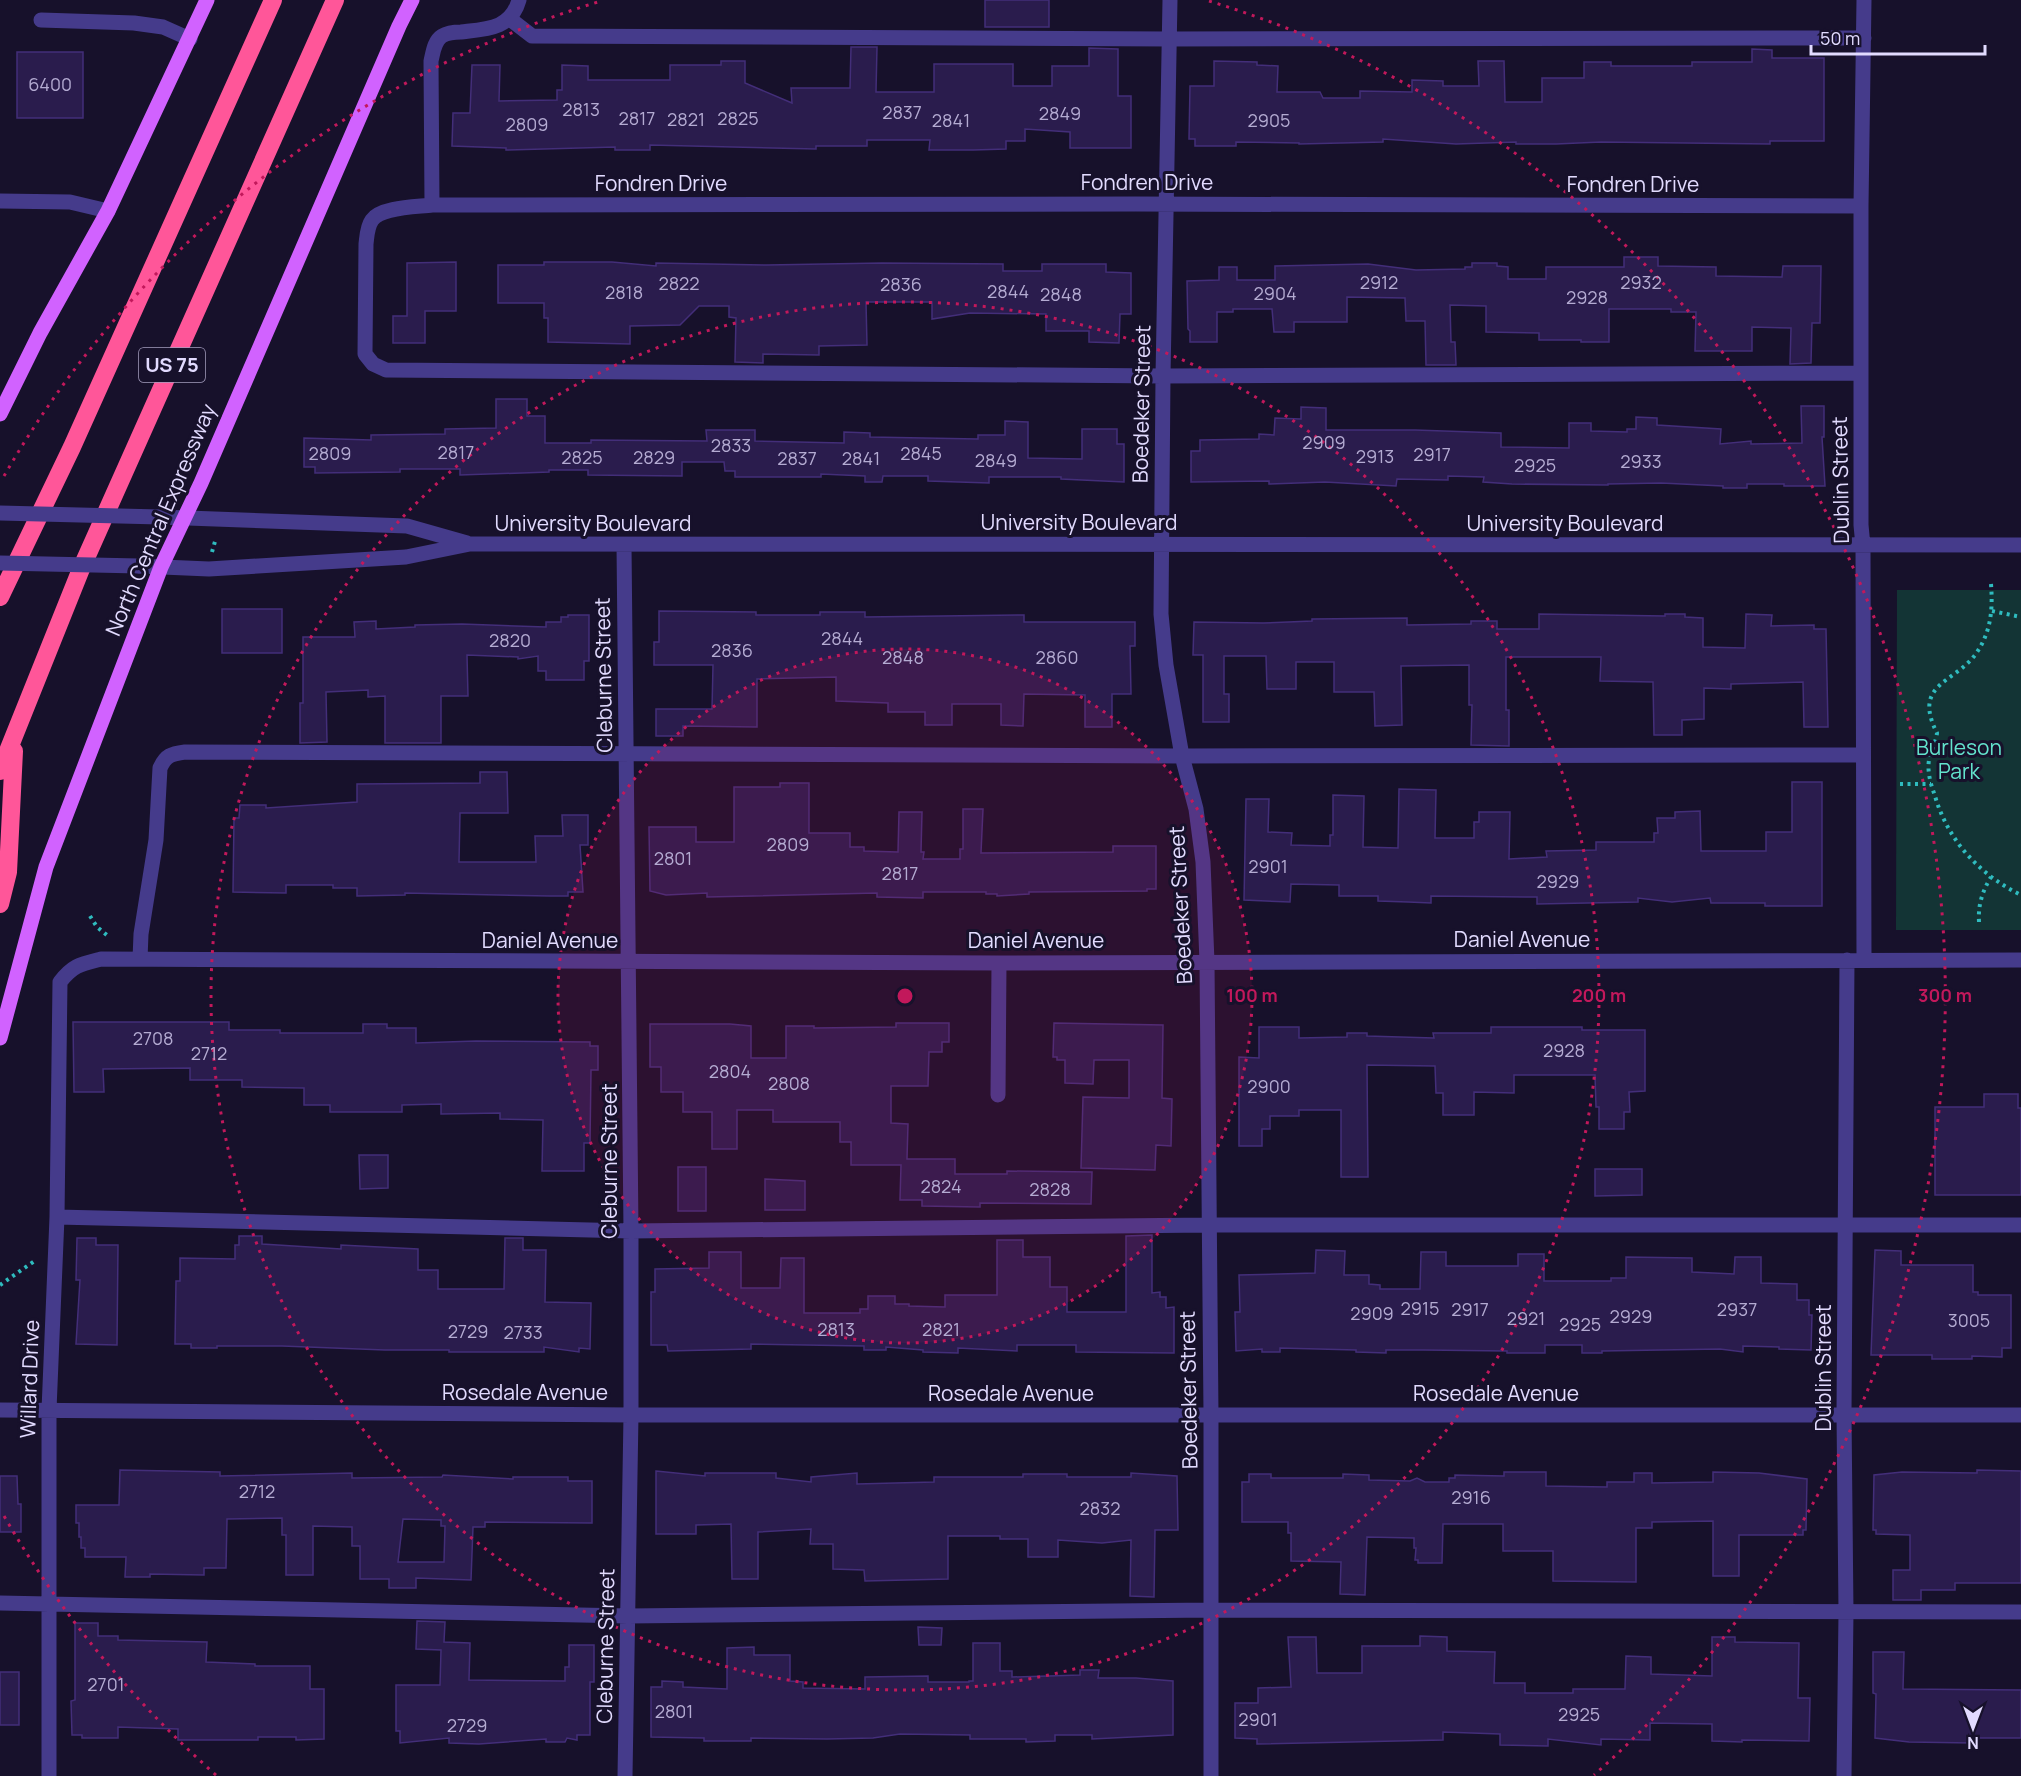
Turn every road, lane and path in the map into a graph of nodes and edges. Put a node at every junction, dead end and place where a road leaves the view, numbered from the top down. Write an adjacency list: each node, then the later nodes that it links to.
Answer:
1 (207, 0): 11 (main road)
2 (273, 0): 33 (highway, US 75)
3 (336, 0): 36 (highway, US 75)
4 (412, 0): 22 (main road, North Central Expressway)
5 (519, 0): 8 (street)
6 (1170, 0): 12 (street, Boedeker Street)
7 (1864, 0): 10 (street, Dublin Street)
8 (510, 19): 12 (street); 15 (street)
9 (41, 20): 11 (street)
10 (1864, 38): 12 (street); 16 (street, Dublin Street)
11 (190, 39): 17 (main road)
12 (1169, 39): 14 (street, Boedeker Street)
13 (0, 201): 17 (street)
14 (1166, 204): 15 (street, Fondren Drive); 16 (street, Fondren Drive); 19 (street, Boedeker Street)
15 (432, 205): 19 (street, Fondren Drive)
16 (1862, 206): 18 (street, Dublin Street)
17 (108, 211): 20 (main road)
18 (1862, 373): 19 (street); 28 (street, Dublin Street)
19 (1162, 376): 25 (street, Boedeker Street)
20 (0, 414)
21 (0, 513): 22 (street, bridge)
22 (185, 518): 24 (street); 31 (main road, North Central Expressway)
23 (216, 538): 29 (path)
24 (470, 544): 26 (street, University Boulevard); 31 (street, University Boulevard)
25 (1161, 544): 26 (street, University Boulevard); 28 (street, University Boulevard); 39 (street, Boedeker Street)
26 (624, 545): 37 (street, Cleburne Street)
27 (2021, 545): 28 (street, University Boulevard)
28 (1863, 546): 38 (street, Dublin Street)
29 (211, 555)
30 (0, 563): 31 (street, University Boulevard, bridge)
31 (161, 567): 57 (main road, North Central Expressway)
32 (1991, 584): 34 (path)
33 (0, 597)
34 (1992, 611): 35 (path); 42 (path)
35 (2021, 617)
36 (14, 732): 40 (highway, US 75); 45 (highway)
37 (626, 752): 39 (street); 49 (street); 53 (street, Cleburne Street)
38 (1862, 755): 39 (street); 51 (street, Dublin Street)
39 (1182, 756): 54 (street, Boedeker Street)
40 (0, 771)
41 (1900, 784): 42 (path)
42 (1931, 784): 43 (path)
43 (1991, 877): 44 (path); 47 (path)
44 (2021, 895)
45 (0, 904)
46 (90, 916): 48 (path)
47 (1979, 922)
48 (108, 936)
49 (140, 959): 53 (street, Daniel Avenue); 56 (street, Daniel Avenue)
50 (1847, 960): 51 (street, Daniel Avenue); 54 (street, Daniel Avenue); 62 (street, Dublin Street)
51 (1864, 960): 52 (street, Daniel Avenue)
52 (2021, 960)
53 (629, 962): 55 (street, Daniel Avenue); 63 (street, Cleburne Street)
54 (1207, 962): 55 (street, Daniel Avenue); 61 (street, Boedeker Street)
55 (999, 963): 58 (street)
56 (60, 982): 59 (street, Willard Drive)
57 (0, 1038)
58 (998, 1095)
59 (57, 1217): 63 (street); 67 (street, Willard Drive)
60 (2021, 1225): 62 (street)
61 (1208, 1226): 62 (street); 63 (street); 70 (street, Boedeker Street)
62 (1846, 1226): 68 (street, Dublin Street)
63 (631, 1231): 69 (street, Cleburne Street)
64 (41, 1257): 65 (path)
65 (0, 1286)
66 (0, 1410): 67 (street, Rosedale Avenue)
67 (49, 1410): 69 (street, Rosedale Avenue); 73 (street, Willard Drive)
68 (1844, 1414): 70 (street, Rosedale Avenue); 71 (street, Rosedale Avenue); 75 (street, Dublin Street)
69 (631, 1415): 70 (street, Rosedale Avenue); 77 (street, Cleburne Street)
70 (1211, 1415): 74 (street, Boedeker Street)
71 (2021, 1415)
72 (0, 1603): 73 (street)
73 (50, 1603): 77 (street); 78 (street, Willard Drive)
74 (1211, 1610): 75 (street); 77 (street); 80 (street, Boedeker Street)
75 (1846, 1612): 76 (street); 81 (street, Dublin Street)
76 (2021, 1612)
77 (628, 1616): 79 (street, Cleburne Street)
78 (49, 1776)
79 (625, 1776)
80 (1211, 1776)
81 (1844, 1776)

